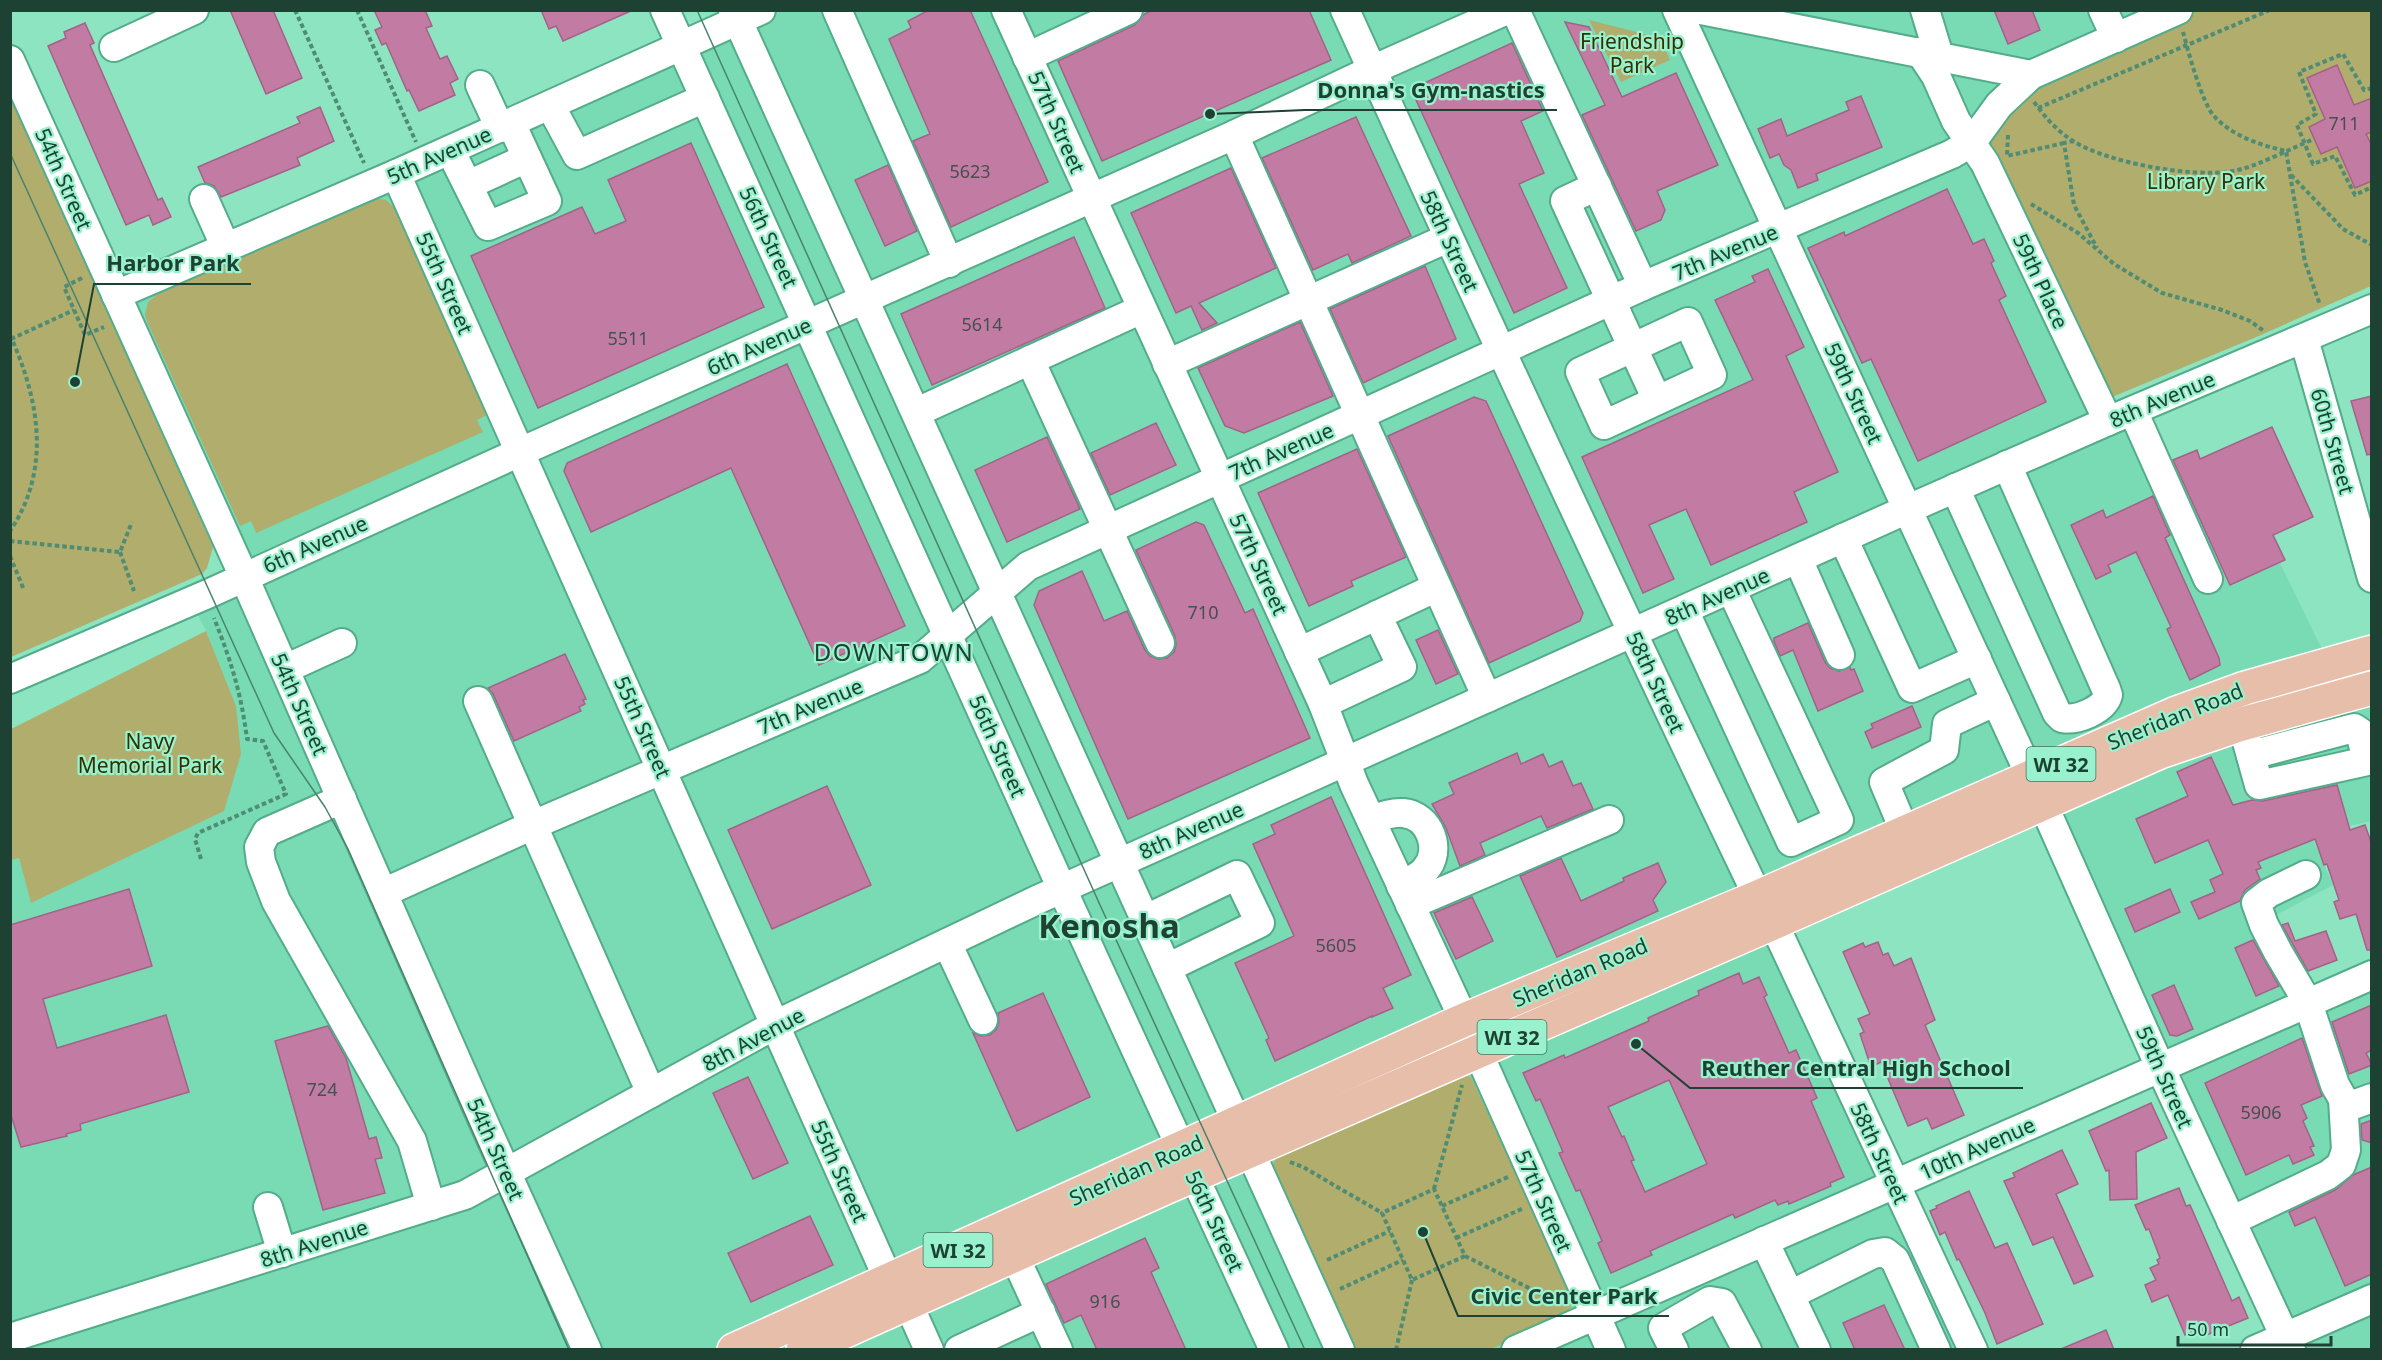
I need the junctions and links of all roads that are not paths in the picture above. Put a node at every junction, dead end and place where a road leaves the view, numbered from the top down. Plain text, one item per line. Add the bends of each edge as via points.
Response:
1 (194, 10) edge
2 (665, 10) edge
3 (837, 10) edge
4 (1006, 10) edge
5 (1128, 10) edge
6 (1345, 10) edge
7 (1507, 10) edge
8 (1515, 10) edge
9 (1677, 10) edge
10 (1701, 10) edge
11 (1925, 10) edge
12 (2103, 10) edge
13 (744, 14) edge
14 (2179, 17) edge
15 (2116, 38) junction
16 (114, 47) dead end
17 (682, 47) junction
18 (1929, 54) junction
19 (1027, 57) junction
20 (10, 60) edge
21 (1372, 70) junction
22 (480, 85) dead end
23 (2030, 85) junction
24 (705, 98) junction
25 (550, 105) junction
26 (505, 125) junction
27 (1234, 135) junction
28 (1972, 142) junction
29 (450, 150) junction
30 (527, 158) junction
31 (385, 179) junction
32 (468, 185) junction
33 (1596, 186) junction
34 (204, 199) dead end
35 (1092, 199) junction
36 (1779, 229) junction
37 (1448, 238) junction
38 (226, 248) junction
39 (949, 262) junction
40 (1643, 286) junction
41 (116, 295) junction
42 (865, 300) junction
43 (1309, 301) junction
44 (1611, 301) junction
45 (1142, 309) junction
46 (2372, 309) edge
47 (808, 324) junction
48 (2304, 339) junction
49 (1633, 348) junction
50 (1501, 352) junction
51 (1030, 360) junction
52 (1167, 364) junction
53 (1657, 400) junction
54 (916, 412) junction
55 (1360, 416) junction
56 (2120, 416) junction
57 (520, 452) junction
58 (2007, 465) junction
59 (1219, 478) junction
60 (1955, 488) junction
61 (1908, 509) junction
62 (1107, 529) junction
63 (1843, 538) junction
64 (1798, 559) junction
65 (244, 577) junction
66 (2372, 578) edge
67 (2208, 579) dead end
68 (1437, 587) junction
69 (1731, 589) junction
70 (998, 592) junction
71 (1684, 610) junction
72 (1377, 615) junction
73 (949, 634) junction
74 (1633, 634) junction
75 (342, 643) dead end
76 (1160, 643) dead end
77 (1299, 652) junction
78 (2372, 652) edge
79 (1840, 655) dead end
80 (1977, 659) junction
81 (285, 669) junction
82 (10, 679) edge
83 (2372, 688) edge
84 (1487, 698) junction
85 (478, 701) dead end
86 (1996, 701) junction
87 (1323, 704) junction
88 (2242, 724) junction
89 (1344, 760) junction
90 (2369, 760) edge
91 (662, 770) junction
92 (2037, 790) junction
93 (342, 799) junction
94 (1371, 820) junction
95 (1609, 820) dead end
96 (533, 825) junction
97 (1905, 832) junction
98 (1118, 863) junction
99 (2306, 875) dead end
100 (1062, 888) junction
101 (383, 893) junction
102 (1406, 895) junction
103 (1766, 910) junction
104 (1144, 920) junction
105 (947, 943) junction
106 (1167, 968) junction
107 (2372, 975) edge
108 (2308, 1003) junction
109 (983, 1020) dead end
110 (1464, 1020) junction
111 (775, 1025) junction
112 (1471, 1066) junction
113 (2160, 1067) junction
114 (651, 1093) junction
115 (2372, 1098) edge
116 (2343, 1099) junction
117 (1244, 1138) junction
118 (1188, 1162) junction
119 (506, 1172) junction
120 (1894, 1185) junction
121 (431, 1206) junction
122 (268, 1207) dead end
123 (2231, 1221) junction
124 (1764, 1241) junction
125 (282, 1253) junction
126 (1014, 1255) junction
127 (899, 1292) junction
128 (1646, 1293) junction
129 (1790, 1295) junction
130 (2372, 1299) edge
131 (1582, 1311) junction
132 (1041, 1312) junction
133 (15, 1334) edge
134 (1668, 1339) edge
135 (2288, 1343) edge
136 (587, 1350) edge
137 (734, 1350) edge
138 (803, 1350) edge
139 (929, 1350) edge
140 (959, 1350) edge
141 (1058, 1350) edge
142 (1274, 1350) edge
143 (1340, 1350) edge
144 (1516, 1350) edge
145 (1611, 1350) edge
146 (1747, 1350) edge
147 (1816, 1350) edge
148 (1936, 1350) edge
149 (1973, 1350) edge
150 (2255, 1350) edge

1 - 16 street
2 - 17 street, 56th Street
3 - 39 street
4 - 19 street, 57th Street
5 - 19 street
6 - 21 street, 58th Street
7 - 21 street, 6th Avenue
8 - 33 street
9 - 36 street, 59th Street
10 - 18 street
11 - 18 street, 59th Place
12 - 15 street
13 - 17 street, 5th Avenue
13 - 42 street
14 - 15 street, 7th Avenue
15 - 23 street, 7th Avenue
17 - 24 street, 56th Street
17 - 25 street, 5th Avenue
18 - 23 street
18 - 28 street, 59th Place via 1956,121
19 - 35 street, 57th Street
20 - 41 street, 54th Street
21 - 27 street, 6th Avenue
21 - 37 street, 58th Street
22 - 26 street
23 - 28 street, 7th Avenue via 1999,105
24 - 25 street via 577,156
24 - 47 street, 56th Street
25 - 26 street, 5th Avenue
26 - 29 street, 5th Avenue
26 - 30 street
27 - 35 street, 6th Avenue
27 - 43 street
28 - 36 street, 7th Avenue via 1929,165
28 - 56 street, 59th Place
29 - 31 street, 5th Avenue
29 - 32 street
30 - 32 street
30 - 32 street via 547,201 488,226
31 - 38 street, 5th Avenue
31 - 57 street, 55th Street
33 - 40 street
33 - 44 street via 1564,201
34 - 38 street
35 - 39 street, 6th Avenue
35 - 45 street, 57th Street
36 - 40 street, 7th Avenue
36 - 61 street, 59th Street
37 - 43 street
37 - 50 street, 58th Street
38 - 41 street, 5th Avenue
39 - 42 street, 6th Avenue
40 - 44 street, 7th Avenue
41 - 65 street, 54th Street
42 - 47 street, 6th Avenue
42 - 54 street
43 - 52 street
43 - 55 street
44 - 49 street
44 - 50 street, 7th Avenue
45 - 51 street
45 - 52 street, 57th Street
46 - 48 street, 8th Avenue
47 - 57 street, 6th Avenue
47 - 73 street, 56th Street
48 - 56 street, 8th Avenue
48 - 66 street, 60th Street
49 - 53 street
49 - 53 street via 1580,372 1604,424
49 - 53 street via 1688,322 1712,375
50 - 55 street, 7th Avenue
50 - 74 street, 58th Street
51 - 54 street
51 - 62 street
52 - 59 street, 57th Street
54 - 70 street
55 - 59 street, 7th Avenue
55 - 68 street
56 - 58 street, 8th Avenue
56 - 67 street, 59th Place
57 - 65 street, 6th Avenue
57 - 91 street, 55th Street
58 - 60 street, 8th Avenue
58 - 60 street via 2108,695 2102,705 2076,718 2062,718 2057,713
59 - 62 street, 7th Avenue
59 - 77 street, 57th Street
60 - 61 street, 8th Avenue
61 - 63 street, 8th Avenue
61 - 80 street, 59th Street
62 - 70 street, 7th Avenue via 1028,566
62 - 76 street
63 - 64 street, 8th Avenue
63 - 80 street via 1912,688
64 - 69 street, 8th Avenue
64 - 79 street
65 - 81 street, 54th Street
65 - 82 street, 6th Avenue
68 - 72 street
68 - 84 street
69 - 71 street, 8th Avenue
69 - 71 street via 1839,820 1791,842
70 - 73 street, 7th Avenue
70 - 98 street
71 - 74 street, 8th Avenue
72 - 77 street
72 - 87 street via 1402,667
73 - 91 street, 7th Avenue via 920,659
73 - 100 street, 56th Street
74 - 84 street, 8th Avenue
74 - 103 street, 58th Street
75 - 81 street
77 - 87 street, 57th Street
78 - 92 main road, Sheridan Road / WI 32 via 2210,699
80 - 86 street, 59th Street
81 - 93 street, 54th Street
83 - 88 main road, Sheridan Road / WI 32
84 - 89 street, 8th Avenue
85 - 96 street
86 - 92 street, 59th Street
86 - 97 street via 1947,724 1944,750 1884,782
87 - 89 street, 57th Street
88 - 90 street via 2259,785 2306,758 2334,751
88 - 92 main road, Sheridan Road / WI 32
89 - 94 street, 57th Street
89 - 98 street, 8th Avenue
91 - 96 street, 7th Avenue
91 - 111 street, 55th Street
92 - 97 main road, Sheridan Road / WI 32
92 - 103 main road, Sheridan Road / WI 32
92 - 113 street, 59th Street
93 - 101 street, 54th Street
93 - 121 street via 267,832 259,847 261,862 276,901 412,1141
94 - 102 street, 57th Street
94 - 102 street via 1404,813 1417,818 1433,838 1432,860
95 - 102 street
96 - 101 street, 7th Avenue
96 - 114 street
97 - 103 main road, Sheridan Road / WI 32
98 - 100 street, 8th Avenue
98 - 104 street
99 - 108 street via 2256,903 2278,952
100 - 105 street, 8th Avenue
100 - 118 street, 56th Street
101 - 119 street, 54th Street
102 - 110 street, 57th Street
103 - 110 main road, Sheridan Road / WI 32
103 - 112 main road, Sheridan Road / WI 32
103 - 120 street, 58th Street
104 - 106 street
104 - 106 street via 1237,875 1260,923
105 - 109 street
105 - 111 street, 8th Avenue
106 - 117 street
107 - 108 street, 10th Avenue
108 - 113 street, 10th Avenue
108 - 116 street
110 - 117 main road, Sheridan Road / WI 32
111 - 114 street, 8th Avenue
111 - 127 street, 55th Street
112 - 117 main road, Sheridan Road / WI 32
112 - 131 street, 57th Street
113 - 120 street, 10th Avenue
113 - 123 street, 59th Street
114 - 119 street, 8th Avenue
115 - 116 street via 2353,1105
116 - 123 street via 2346,1150 2341,1165 2328,1175
117 - 118 main road, Sheridan Road / WI 32
117 - 143 street
118 - 126 main road, Sheridan Road / WI 32
118 - 127 main road, Sheridan Road / WI 32
118 - 142 street, 56th Street
119 - 121 street, 8th Avenue via 465,1195
119 - 136 street, 54th Street
120 - 124 street, 10th Avenue
120 - 149 street, 58th Street
121 - 125 street, 8th Avenue
122 - 125 street
123 - 135 street, 59th Street
124 - 128 street, 10th Avenue
124 - 129 street
125 - 133 street, 8th Avenue
126 - 127 main road, Sheridan Road / WI 32
126 - 132 street
127 - 137 main road, Sheridan Road / WI 32
127 - 138 main road, Sheridan Road / WI 32
127 - 139 street, 55th Street
128 - 131 street, 10th Avenue
128 - 134 street
129 - 147 street
129 - 148 street via 1873,1254 1885,1252 1895,1260
130 - 135 street
131 - 144 street, 10th Avenue
131 - 145 street, 57th Street
132 - 140 street
132 - 141 street
134 - 146 street via 1710,1301 1722,1303
135 - 150 street

